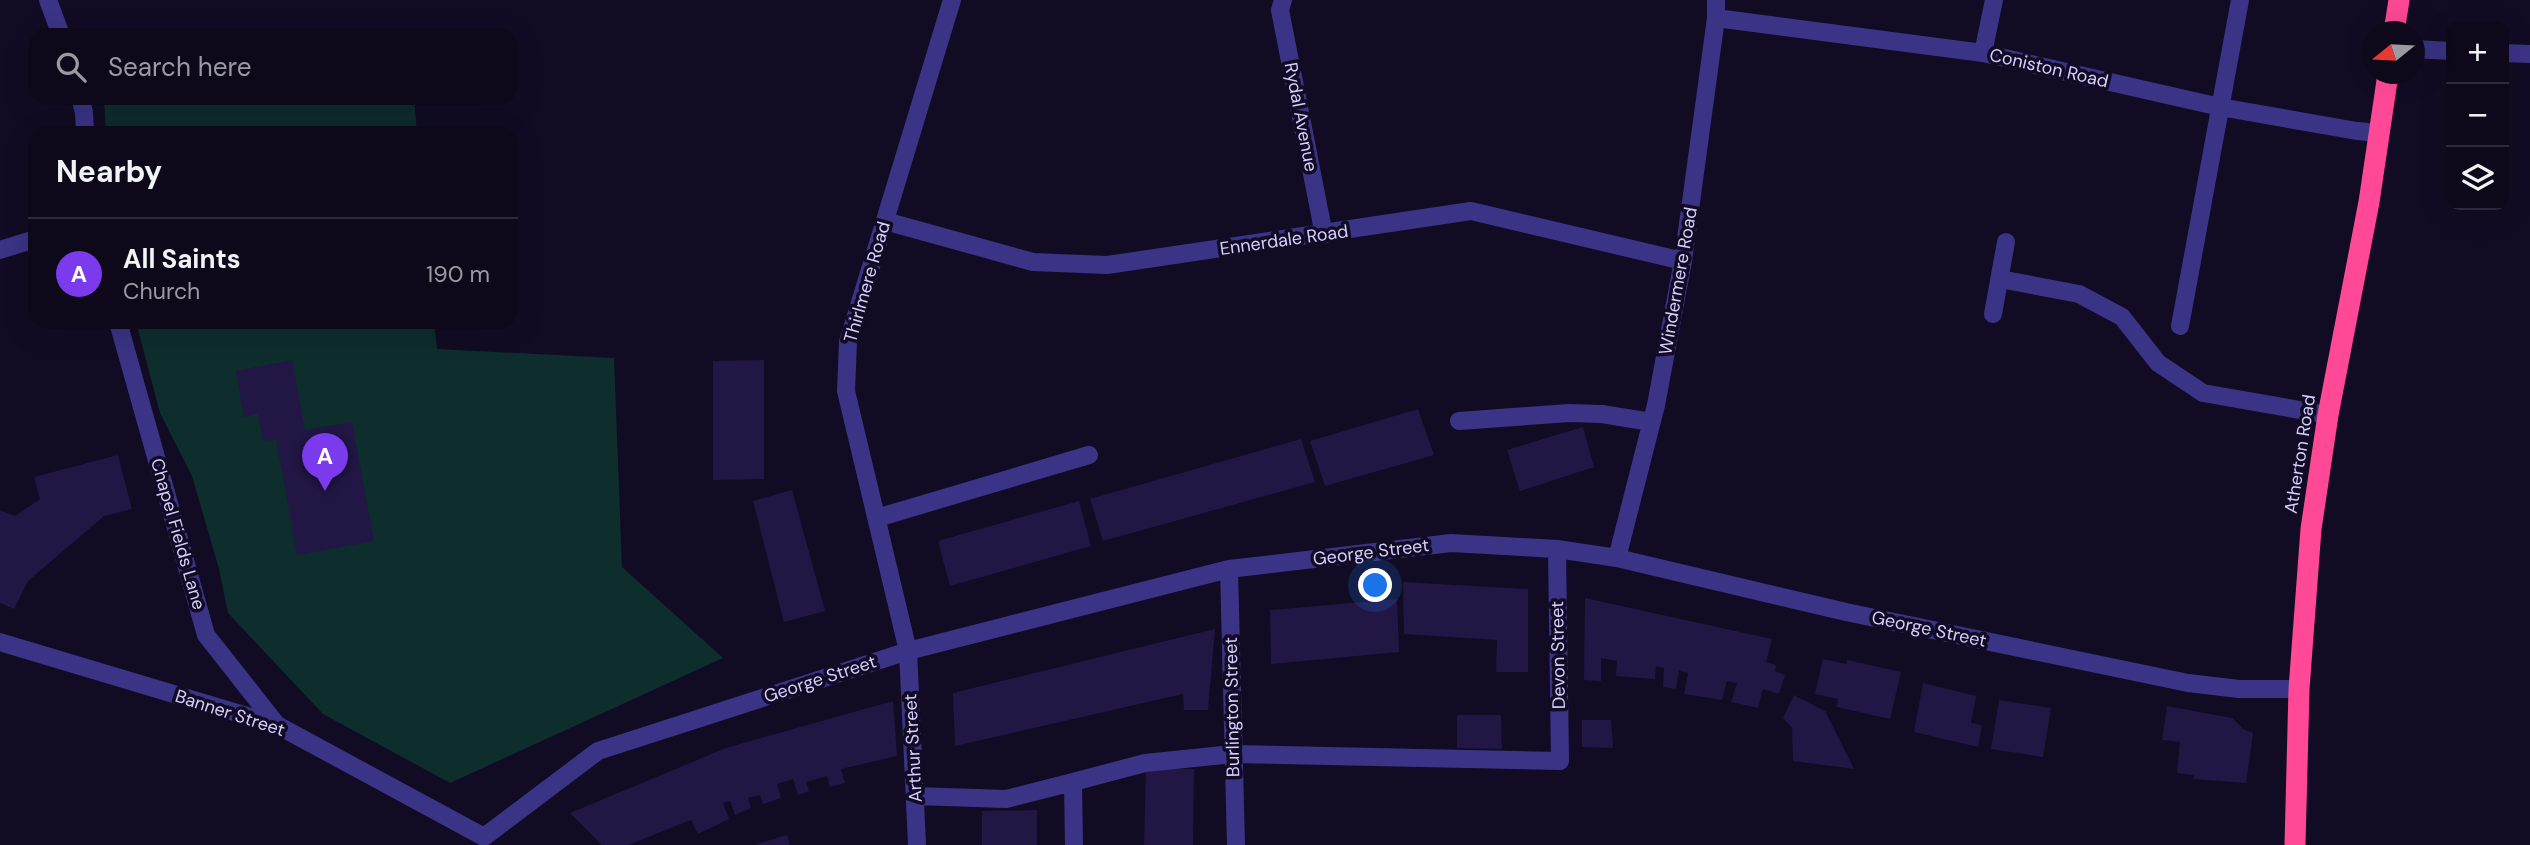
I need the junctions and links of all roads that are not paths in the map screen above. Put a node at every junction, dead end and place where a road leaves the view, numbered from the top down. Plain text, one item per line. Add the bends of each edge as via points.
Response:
1 (48, 0) edge
2 (952, 0) edge
3 (1283, 0) edge
4 (1716, 0) edge
5 (1994, 0) edge
6 (2240, 0) edge
7 (2399, 0) edge
8 (1716, 18) junction
9 (2396, 21) edge
10 (59, 28) edge
11 (2425, 50) edge
12 (2446, 51) edge
13 (1983, 53) junction
14 (2509, 53) edge
15 (2530, 54) edge
16 (2386, 84) edge
17 (82, 105) edge
18 (2220, 107) junction
19 (85, 126) edge
20 (2379, 133) junction
21 (885, 221) junction
22 (1324, 235) junction
23 (28, 241) edge
24 (2006, 243) dead end
25 (0, 250) edge
26 (1683, 261) junction
27 (2000, 279) junction
28 (1993, 314) dead end
29 (2180, 326) dead end
30 (120, 329) edge
31 (2328, 415) junction
32 (1459, 421) dead end
33 (1651, 422) junction
34 (1089, 455) dead end
35 (877, 518) junction
36 (1557, 549) junction
37 (1617, 558) junction
38 (1229, 569) junction
39 (0, 642) edge
40 (908, 650) junction
41 (2299, 689) junction
42 (277, 725) junction
43 (1233, 754) junction
44 (1073, 782) junction
45 (915, 796) junction
46 (482, 841) edge
47 (917, 845) edge
48 (1074, 845) edge
49 (1236, 845) edge
50 (2295, 845) edge

1 - 10 street
2 - 21 street, Thirlmere Road
3 - 22 street, Rydal Avenue via 1280,9
4 - 8 street, Windermere Road
5 - 13 street
6 - 18 street
7 - 9 highway
8 - 13 street, Coniston Road
8 - 26 street, Windermere Road
11 - 12 street
13 - 18 street, Coniston Road
14 - 15 street
16 - 20 highway, Atherton Road
17 - 19 street
18 - 20 street, Coniston Road
18 - 29 street
20 - 31 highway, Atherton Road
21 - 22 street, Ennerdale Road via 1033,262 1107,265
21 - 35 street, Thirlmere Road via 848,342 846,391
22 - 26 street, Ennerdale Road via 1471,211
23 - 25 street
24 - 27 street
26 - 33 street, Windermere Road
27 - 28 street
27 - 31 street via 2079,294 2122,317 2158,363 2203,393
30 - 42 street, Chapel Fields Lane via 206,635
31 - 41 highway, Atherton Road via 2311,529
32 - 33 street via 1569,413
33 - 37 street, Windermere Road
34 - 35 street
35 - 40 street, Thirlmere Road
36 - 37 street, George Street
36 - 38 street, George Street via 1451,542
36 - 43 street, Devon Street via 1560,761
37 - 41 street, George Street via 1846,612 2188,683
38 - 40 street, George Street
38 - 43 street, Burlington Street
39 - 42 street, Banner Street
40 - 45 street, Arthur Street
40 - 46 street, George Street via 598,751
41 - 50 highway, Atherton Road
42 - 46 street, Banner Street
43 - 44 street via 1145,762
43 - 49 street, Burlington Street
44 - 45 street via 1006,799
44 - 48 street
45 - 47 street, Arthur Street

